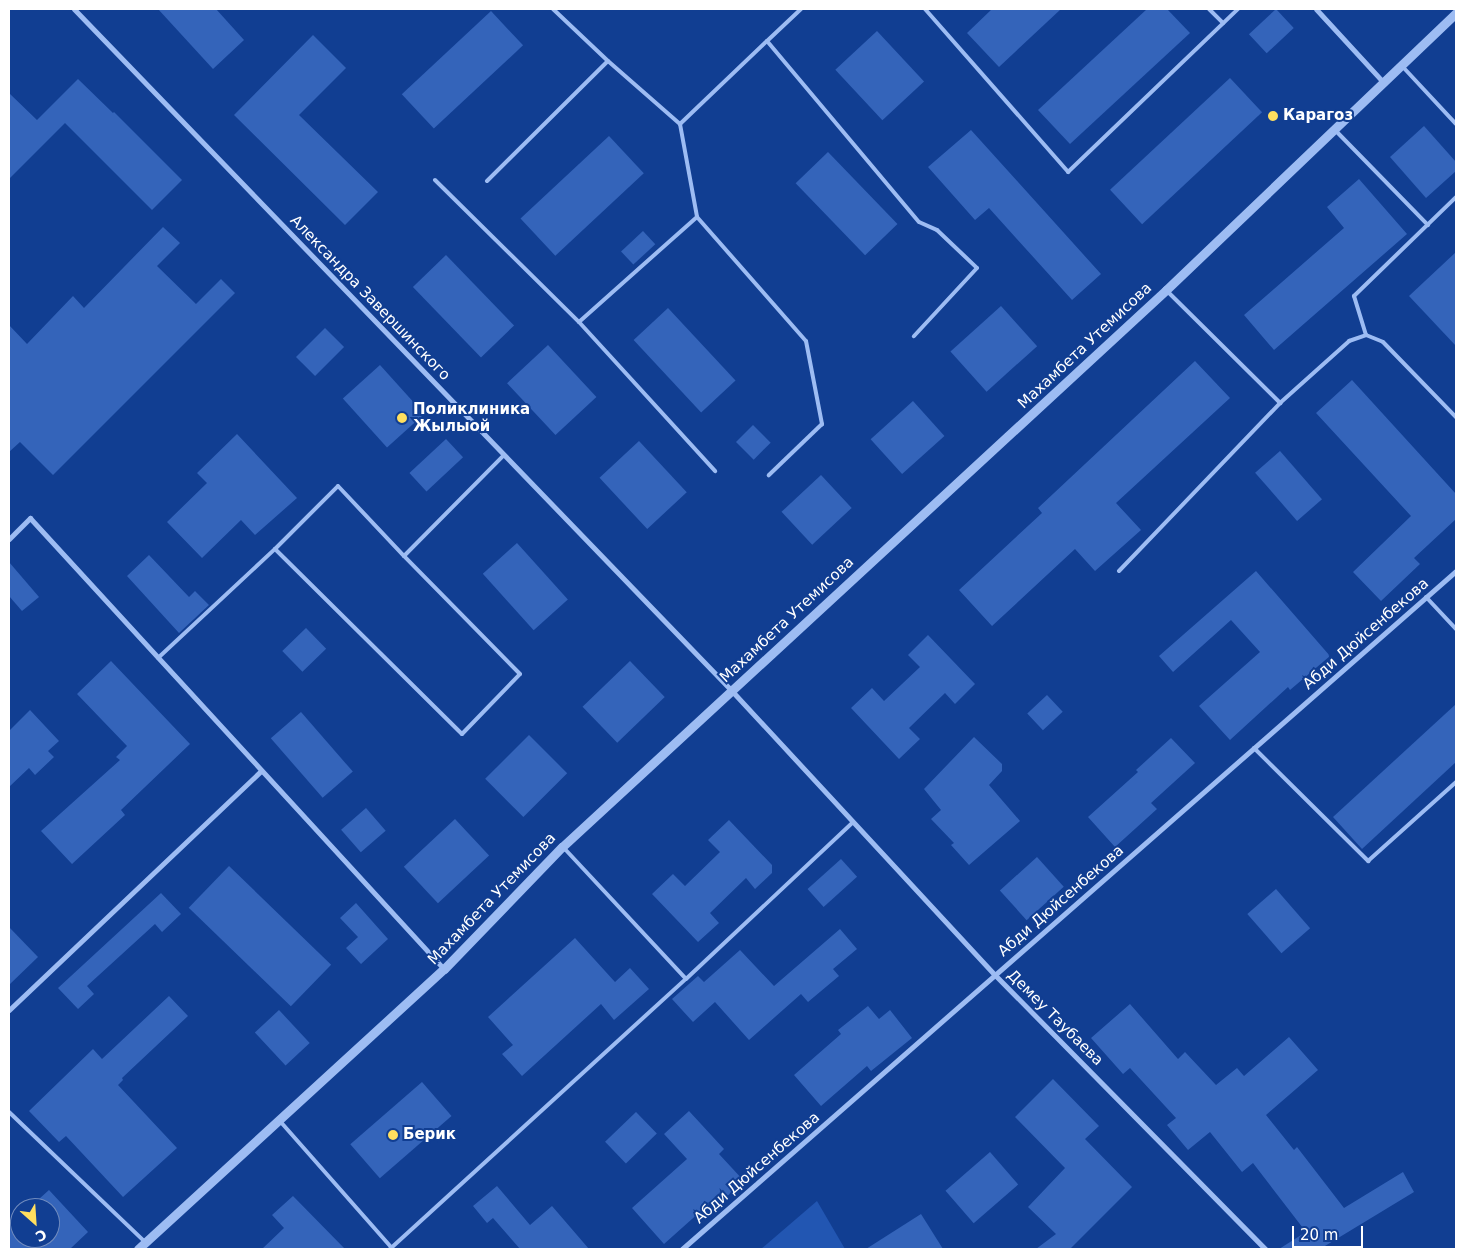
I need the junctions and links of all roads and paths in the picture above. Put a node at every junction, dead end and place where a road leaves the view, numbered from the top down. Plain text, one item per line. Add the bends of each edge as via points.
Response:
1 (553, 9) edge
2 (800, 9) edge
3 (926, 9) edge
4 (1209, 9) edge
5 (1238, 9) edge
6 (1316, 9) edge
7 (78, 10) edge
8 (1456, 13) edge
9 (1223, 23) junction
10 (767, 41) junction
11 (608, 61) junction
12 (1402, 66) junction
13 (1384, 83) junction
14 (680, 124) junction
15 (1456, 124) edge
16 (1335, 129) junction
17 (435, 180) dead end
18 (487, 180) dead end
19 (1456, 197) edge
20 (697, 217) junction
21 (1428, 225) junction
22 (1166, 290) junction
23 (579, 322) junction
24 (1366, 335) junction
25 (914, 336) dead end
26 (1280, 403) junction
27 (1456, 417) edge
28 (504, 455) junction
29 (715, 471) dead end
30 (769, 475) dead end
31 (9, 538) edge
32 (275, 549) junction
33 (404, 556) junction
34 (1119, 571) dead end
35 (1456, 571) edge
36 (1426, 597) junction
37 (1456, 629) edge
38 (158, 658) junction
39 (732, 690) junction
40 (1254, 748) junction
41 (261, 771) junction
42 (1456, 782) edge
43 (852, 822) junction
44 (562, 846) junction
45 (444, 969) junction
46 (995, 975) junction
47 (686, 979) junction
48 (9, 1010) edge
49 (9, 1112) edge
50 (278, 1120) junction
51 (142, 1246) edge
52 (391, 1248) edge
53 (682, 1249) edge
54 (1265, 1249) edge

1 - 11 lane
2 - 10 lane
3 - 9 lane via 1068,172
4 - 9 lane
5 - 9 lane
6 - 13 street
7 - 28 street, Александра Завершинского
8 - 12 street, Махамбета Утемисова
10 - 14 lane
10 - 25 lane via 919,222 938,230 977,268
11 - 14 lane
11 - 18 lane
12 - 13 street, Махамбета Утемисова
12 - 15 lane
13 - 16 street, Махамбета Утемисова
14 - 20 lane
16 - 21 lane
16 - 22 street, Махамбета Утемисова
17 - 23 lane
19 - 21 lane
20 - 23 lane
20 - 30 lane via 806,341 822,424
21 - 24 lane via 1354,296
22 - 26 lane
22 - 39 street, Махамбета Утемисова
23 - 29 lane
24 - 26 lane via 1349,341
24 - 27 lane via 1383,342
26 - 34 lane
28 - 33 lane
28 - 39 street, Александра Завершинского
31 - 38 street via 30,518
32 - 33 lane via 338,486
32 - 33 lane via 462,734 520,674
32 - 38 lane
35 - 36 street, Абди Дюйсенбекова
36 - 37 lane
36 - 40 street, Абди Дюйсенбекова
38 - 41 street
39 - 43 street, Демеу Таубаева
39 - 44 street, Махамбета Утемисова
40 - 42 lane via 1368,861
40 - 46 street, Абди Дюйсенбекова
41 - 45 street
41 - 48 street
43 - 46 street, Демеу Таубаева
43 - 47 lane
44 - 45 street, Махамбета Утемисова
44 - 47 lane
45 - 50 street, Махамбета Утемисова
46 - 53 street, Абди Дюйсенбекова
46 - 54 street, Демеу Таубаева
47 - 52 lane
49 - 51 lane
50 - 51 street, Махамбета Утемисова
50 - 52 lane

